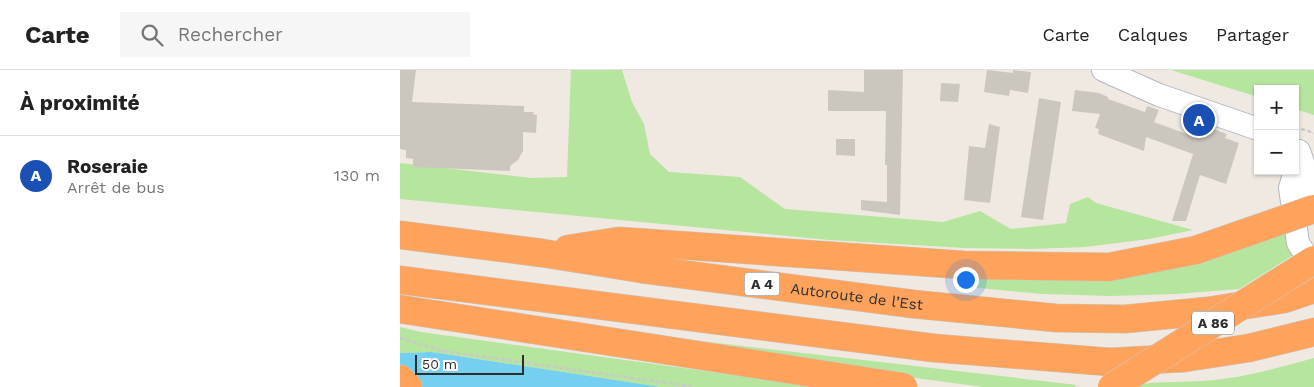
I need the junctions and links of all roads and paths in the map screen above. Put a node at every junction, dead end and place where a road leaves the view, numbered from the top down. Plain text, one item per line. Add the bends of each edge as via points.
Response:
1 (1103, 70) edge
2 (1299, 127) edge
3 (1254, 128) edge
4 (1314, 133) edge
5 (1300, 159) edge
6 (1314, 210) edge
7 (400, 235) edge
8 (542, 253) junction
9 (1314, 260) edge
10 (1314, 268) edge
11 (400, 280) edge
12 (1314, 289) edge
13 (400, 310) edge
14 (1314, 332) edge
15 (400, 338) edge
16 (400, 379) edge
17 (408, 387) edge
18 (695, 387) edge
19 (903, 387) edge
20 (1112, 387) edge

1 - 3 street via 1159,95
2 - 4 path
5 - 6 street via 1311,185
5 - 10 street via 1290,188 1298,243
6 - 8 highway, bridge via 1196,250 1109,267 964,266 619,241
7 - 8 highway, Autoroute de l’Est / A 4
8 - 12 highway, Autoroute de l’Est / A 4, bridge via 913,304 1056,318 1125,319 1208,311 1284,298
9 - 20 highway, A 86, bridge
11 - 14 highway via 934,348 1110,362 1184,358 1249,348
13 - 19 highway
15 - 18 path via 443,351
16 - 17 highway

